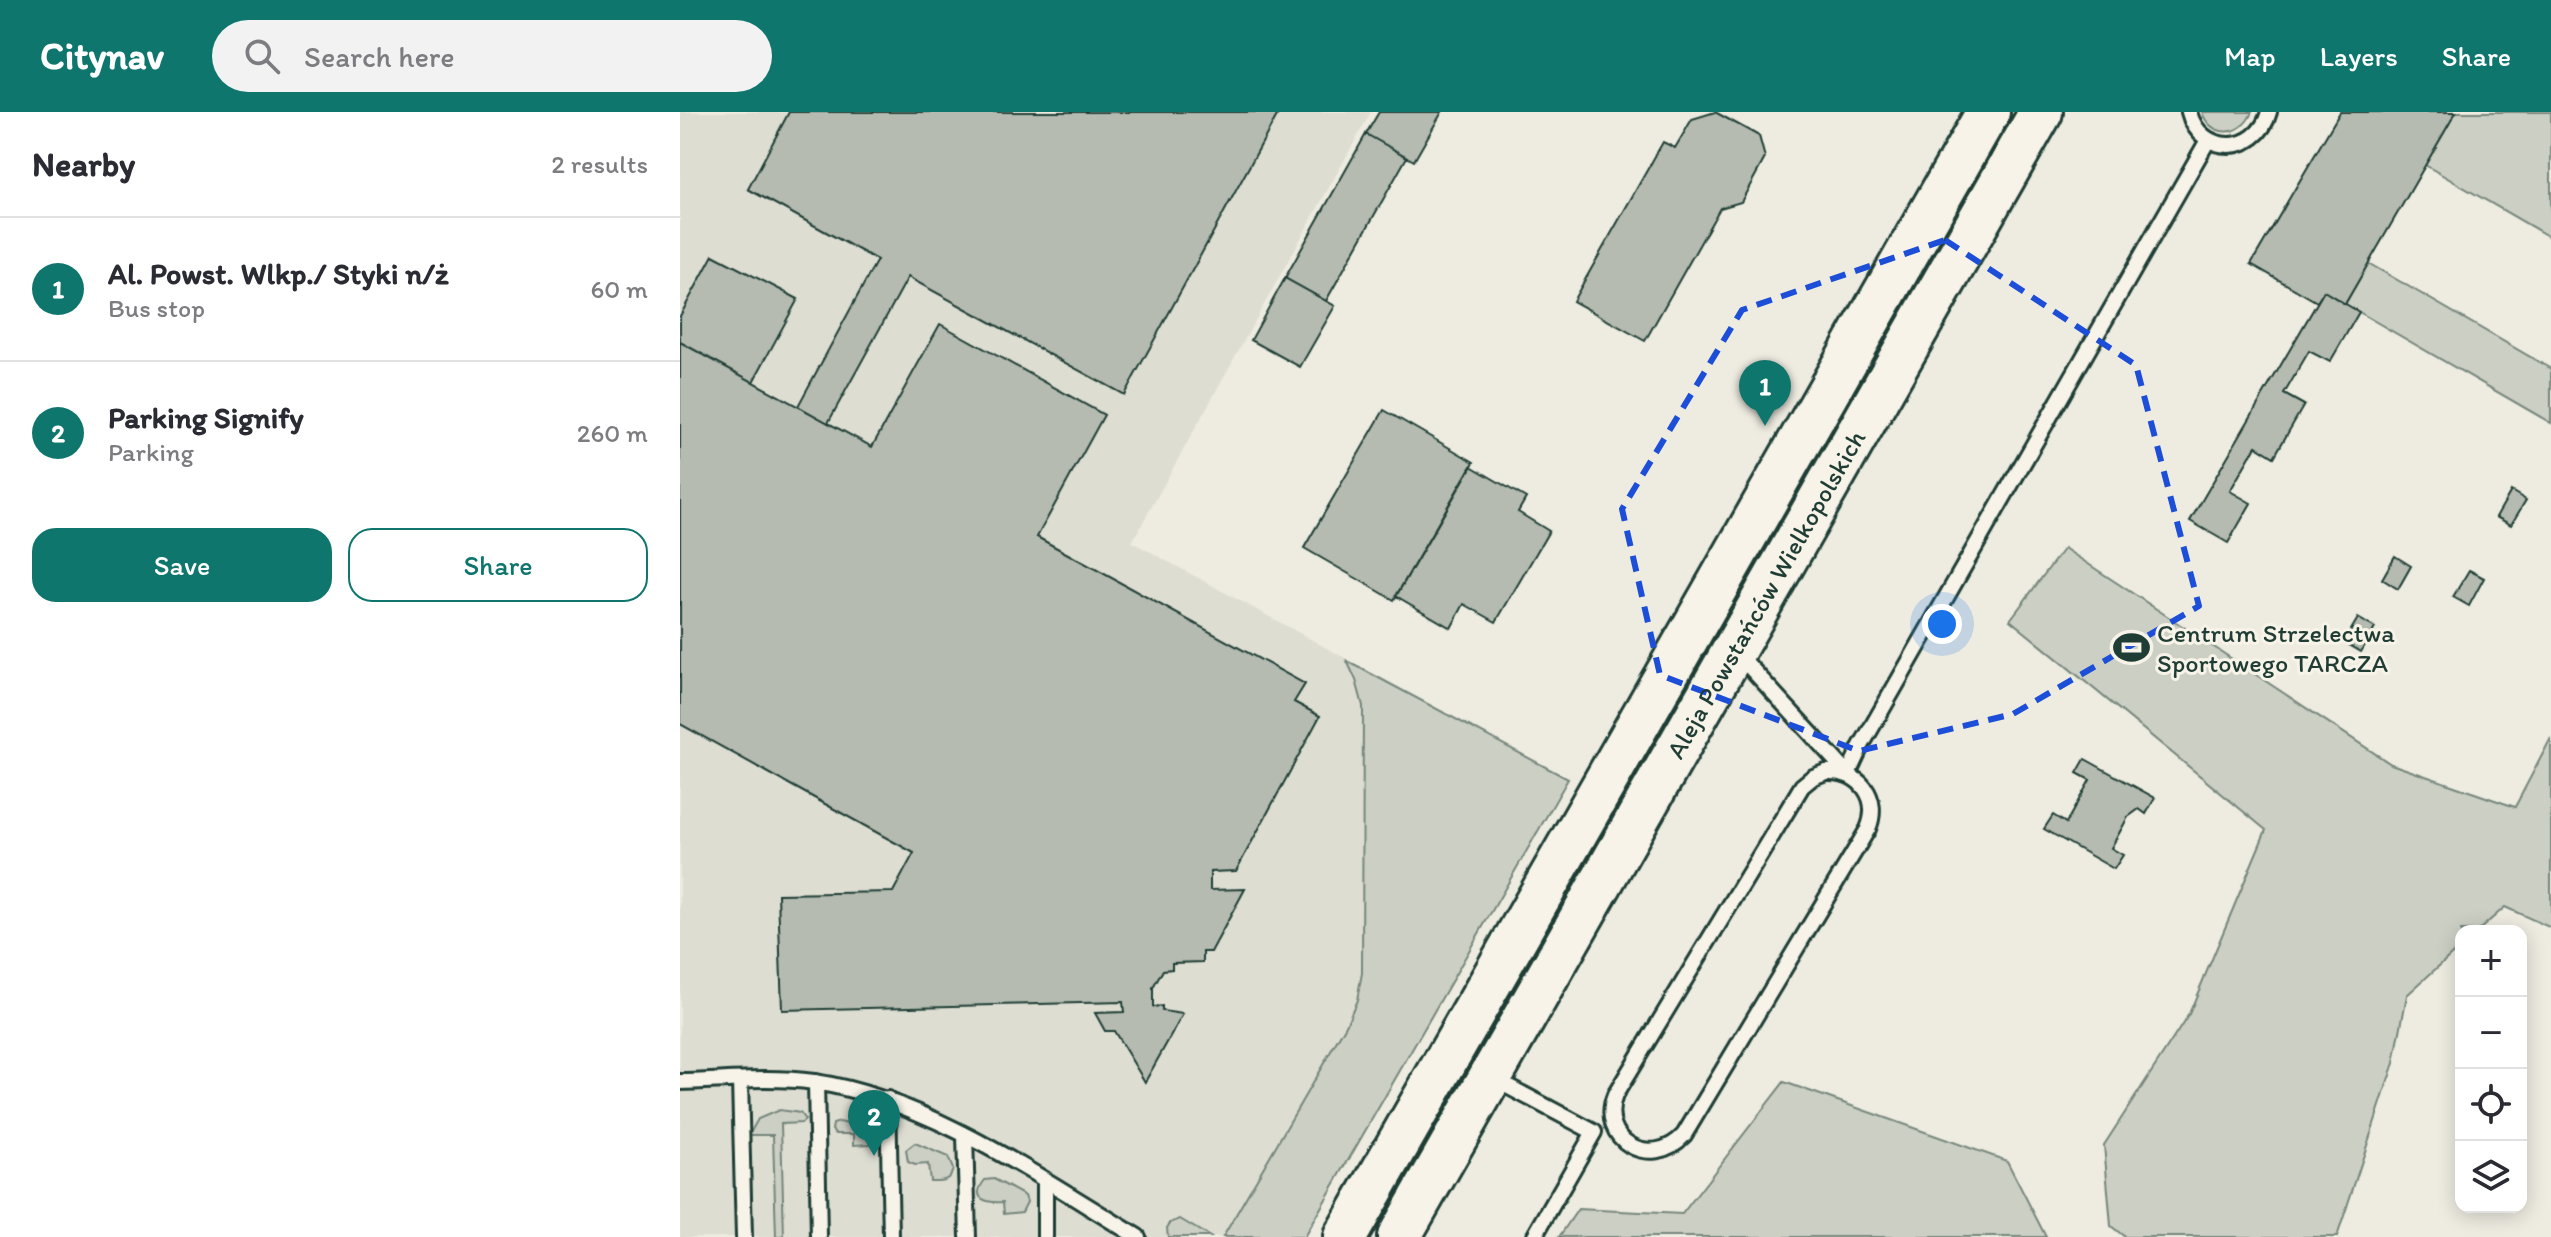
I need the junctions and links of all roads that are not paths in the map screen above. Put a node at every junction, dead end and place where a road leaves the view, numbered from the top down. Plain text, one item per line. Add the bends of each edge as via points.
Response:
1 (1988, 112) edge
2 (2041, 112) edge
3 (2189, 112) edge
4 (2269, 112) edge
5 (2208, 140) junction
6 (1734, 650) junction
7 (1848, 774) junction
8 (1479, 1070) junction
9 (740, 1080) junction
10 (680, 1082) edge
11 (816, 1082) junction
12 (1615, 1095) junction
13 (888, 1099) junction
14 (1594, 1132) junction
15 (965, 1136) junction
16 (1045, 1182) junction
17 (744, 1237) edge
18 (819, 1237) edge
19 (891, 1237) edge
20 (968, 1237) edge
21 (1045, 1237) edge
22 (1138, 1237) edge
23 (1345, 1237) edge
24 (1399, 1237) edge
25 (1534, 1237) edge

1 - 23 main road, Aleja Powstańców Wielkopolskich via 1433,1099
2 - 6 main road, Aleja Powstańców Wielkopolskich
3 - 5 lane via 2196,130
4 - 5 lane via 2264,126 2246,142 2231,146
5 - 7 lane
6 - 7 lane
6 - 8 main road, Aleja Powstańców Wielkopolskich
7 - 12 lane via 1826,772 1802,786
7 - 12 lane via 1869,794 1873,808 1868,829 1684,1135 1659,1151 1631,1146 1613,1123
8 - 14 lane
8 - 24 main road, Aleja Powstańców Wielkopolskich
9 - 10 lane
9 - 11 lane
9 - 17 lane
11 - 13 lane
11 - 18 lane
12 - 14 lane
13 - 15 lane
13 - 19 lane
14 - 25 lane
15 - 16 lane
15 - 20 lane
16 - 21 lane
16 - 22 lane

